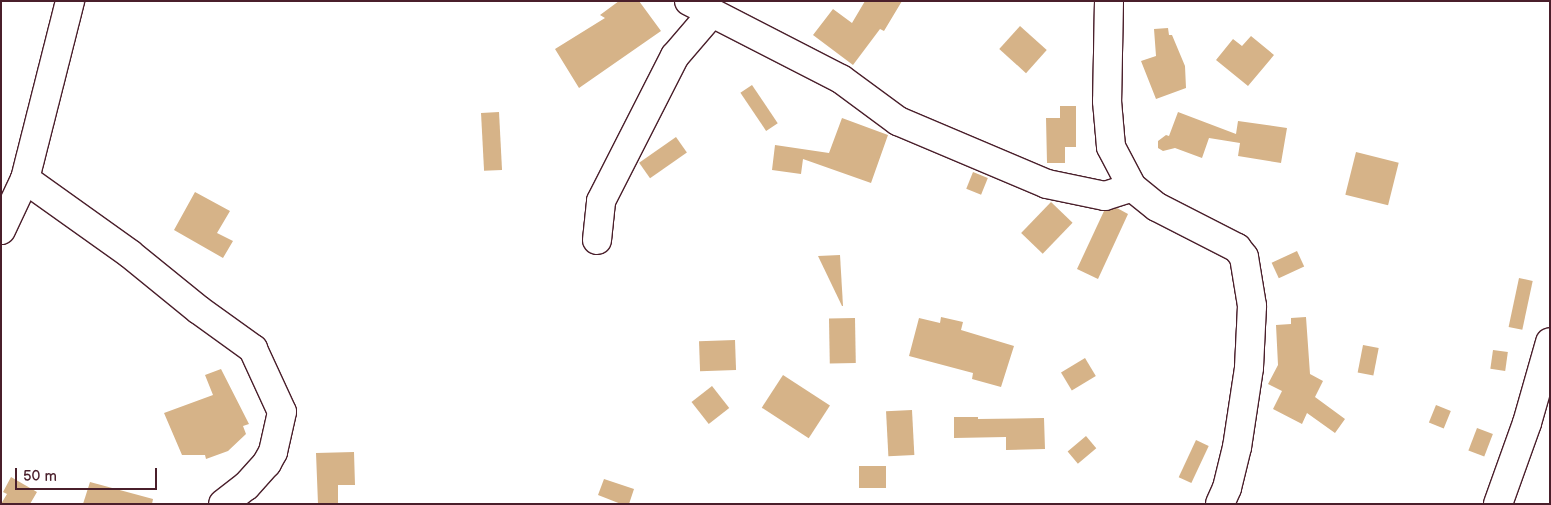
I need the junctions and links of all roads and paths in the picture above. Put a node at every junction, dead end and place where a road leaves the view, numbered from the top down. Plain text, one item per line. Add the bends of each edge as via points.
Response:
1 (70, 1) edge
2 (1109, 1) edge
3 (700, 8) edge
4 (25, 179) junction
5 (1132, 187) junction
6 (1, 230) edge
7 (597, 240) dead end
8 (1550, 342) edge
9 (223, 504) edge
10 (1220, 504) edge
11 (1498, 504) edge

1 - 4 street
2 - 5 street via 1107,101 1111,148
3 - 5 street via 841,79 898,121 1047,184 1105,196
3 - 7 street via 601,201
4 - 6 street
4 - 9 street via 130,254 253,349 282,412 273,452 267,463 246,486
5 - 10 street via 1157,207 1237,248 1244,257 1252,306 1250,368 1227,488
8 - 11 street via 1527,423

